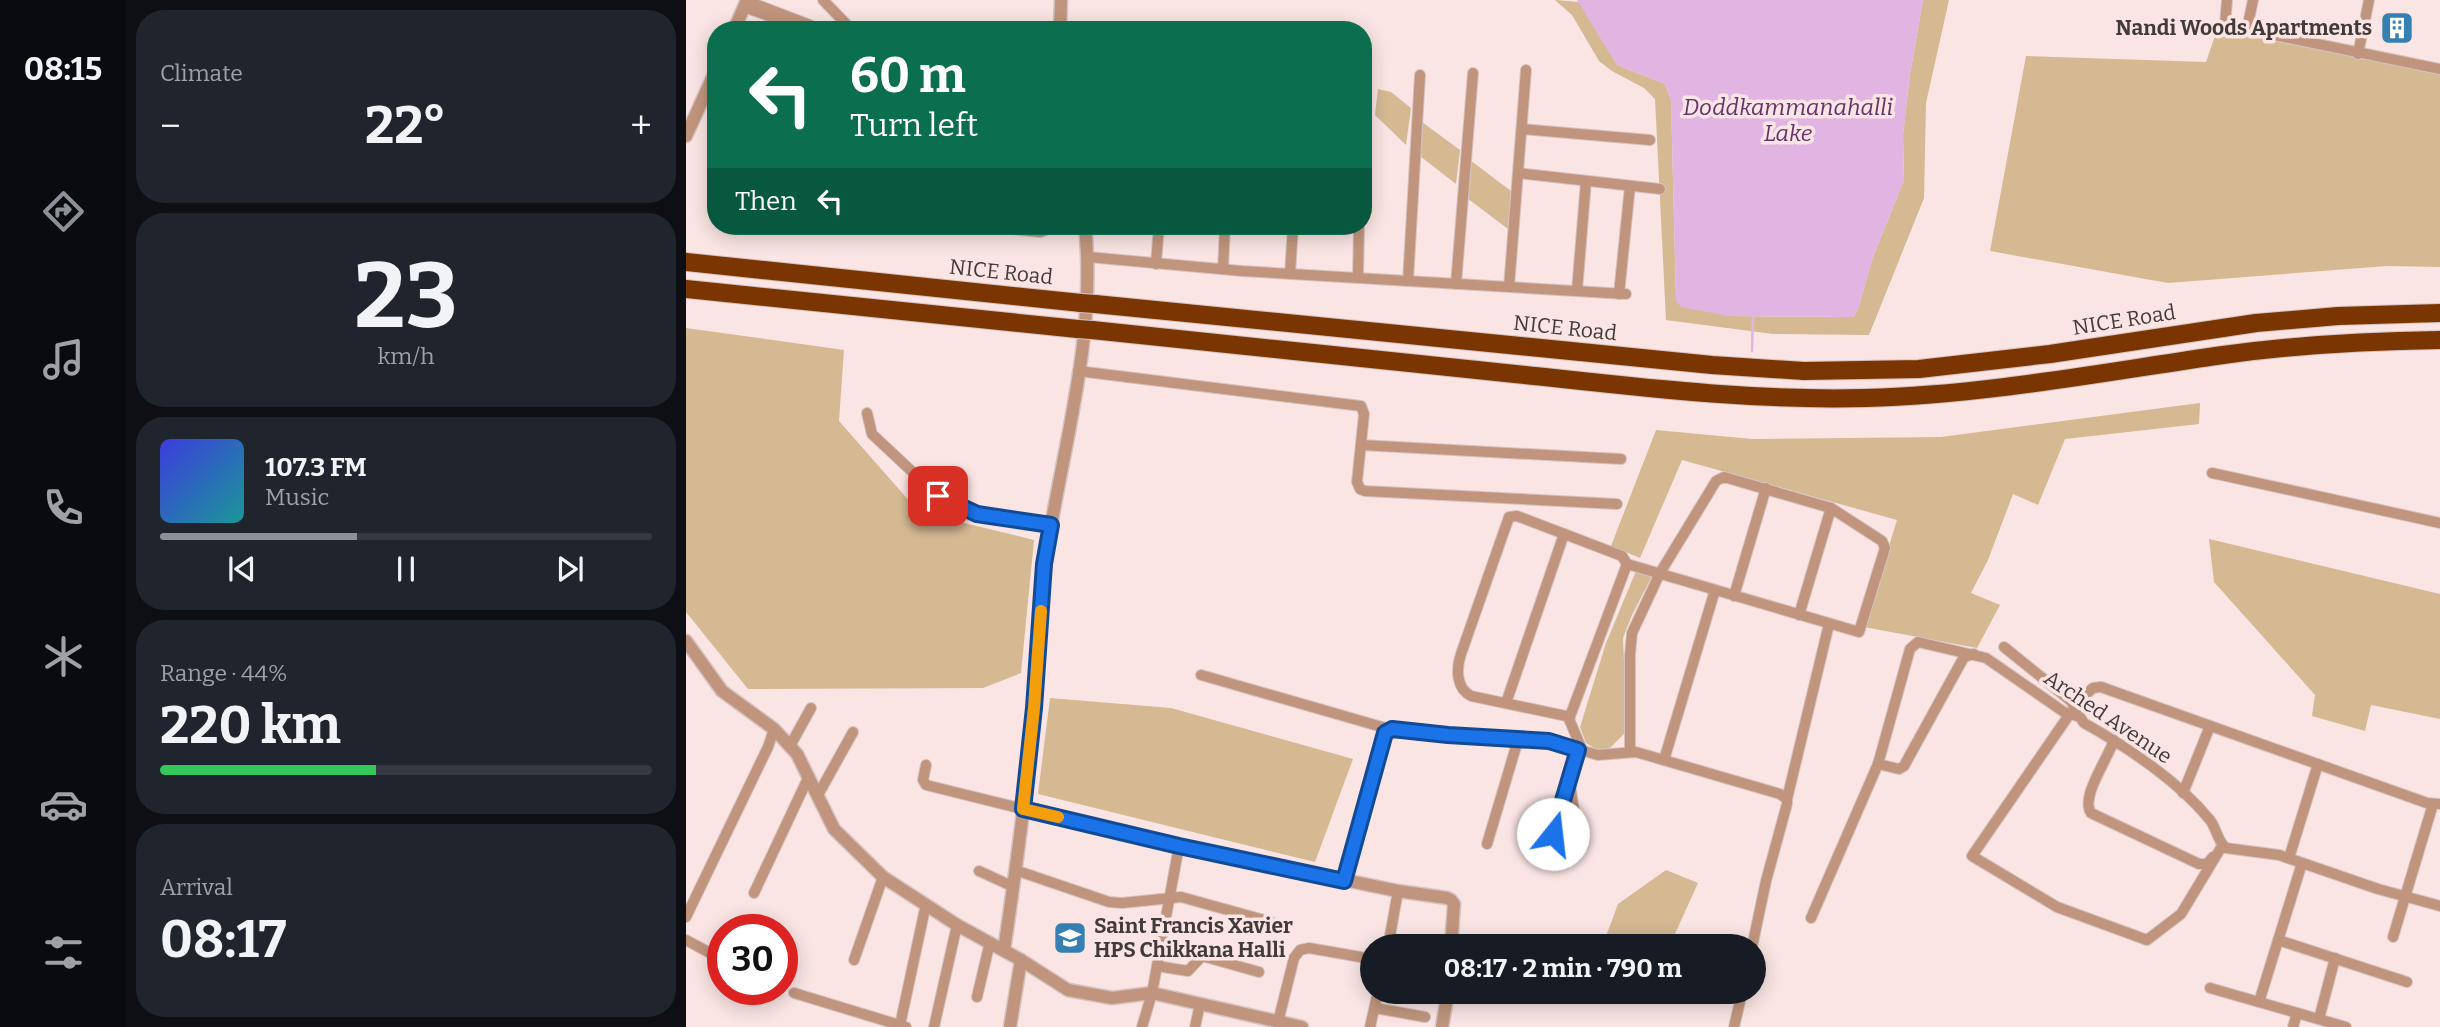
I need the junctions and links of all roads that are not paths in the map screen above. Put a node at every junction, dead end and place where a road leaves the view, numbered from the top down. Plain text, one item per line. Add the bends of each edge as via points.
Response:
1 (823, 0) edge
2 (1061, 0) edge
3 (2227, 0) edge
4 (2253, 0) edge
5 (2368, 0) edge
6 (746, 2) edge
7 (766, 4) edge
8 (738, 21) edge
9 (787, 21) edge
10 (803, 21) edge
11 (843, 21) edge
12 (1060, 21) edge
13 (2247, 29) junction
14 (2358, 54) junction
15 (1526, 69) dead end
16 (2440, 69) edge
17 (1473, 73) dead end
18 (1420, 75) dead end
19 (707, 98) edge
20 (1522, 129) junction
21 (686, 136) edge
22 (1650, 140) dead end
23 (1518, 173) junction
24 (1586, 181) junction
25 (1630, 186) junction
26 (1660, 189) dead end
27 (1086, 235) edge
28 (1158, 235) edge
29 (1225, 235) edge
30 (1292, 235) edge
31 (1359, 235) edge
32 (1088, 257) junction
33 (686, 262) edge
34 (1156, 264) junction
35 (1223, 269) junction
36 (1290, 274) junction
37 (1358, 278) junction
38 (1408, 281) junction
39 (1456, 284) junction
40 (1509, 287) junction
41 (686, 289) edge
42 (1577, 291) junction
43 (2440, 313) edge
44 (2440, 340) edge
45 (1078, 371) junction
46 (867, 413) dead end
47 (1361, 445) junction
48 (1621, 459) dead end
49 (2212, 473) dead end
50 (1766, 488) junction
51 (1617, 504) dead end
52 (1831, 508) junction
53 (2440, 523) edge
54 (1051, 525) junction
55 (1564, 534) junction
56 (1627, 564) junction
57 (1660, 573) junction
58 (1715, 590) junction
59 (1734, 596) junction
60 (1799, 615) junction
61 (1829, 624) junction
62 (686, 640) edge
63 (2004, 647) dead end
64 (1975, 654) junction
65 (1200, 675) dead end
66 (1506, 703) junction
67 (811, 708) dead end
68 (2074, 712) junction
69 (1569, 719) junction
70 (2210, 726) junction
71 (774, 729) junction
72 (1389, 729) junction
73 (853, 732) dead end
74 (1518, 740) junction
75 (2114, 740) junction
76 (790, 746) junction
77 (1581, 751) junction
78 (1630, 751) junction
79 (1664, 760) junction
80 (1878, 764) junction
81 (2318, 764) junction
82 (926, 765) dead end
83 (808, 776) junction
84 (1570, 779) junction
85 (2183, 793) junction
86 (818, 794) junction
87 (1787, 799) junction
88 (2437, 804) edge
89 (1023, 809) junction
90 (1553, 834) junction
91 (1486, 844) dead end
92 (1179, 846) junction
93 (2222, 846) junction
94 (1549, 851) dead end
95 (2289, 858) junction
96 (2302, 863) junction
97 (1015, 870) junction
98 (979, 871) dead end
99 (883, 877) junction
100 (1344, 881) junction
101 (1014, 887) junction
102 (1398, 891) junction
103 (754, 893) dead end
104 (1169, 897) junction
105 (2405, 897) junction
106 (926, 904) junction
107 (2440, 906) edge
108 (686, 917) edge
109 (1811, 918) dead end
110 (1271, 922) dead end
111 (957, 925) junction
112 (1390, 934) edge
113 (1452, 934) edge
114 (1755, 934) edge
115 (2393, 937) dead end
116 (686, 940) edge
117 (2278, 940) junction
118 (990, 942) junction
119 (1004, 950) junction
120 (707, 951) edge
121 (1360, 957) edge
122 (2336, 958) junction
123 (855, 960) dead end
124 (1021, 960) junction
125 (1157, 966) junction
126 (1259, 972) dead end
127 (2407, 982) dead end
128 (2210, 988) dead end
129 (1152, 993) junction
130 (798, 994) edge
131 (977, 997) dead end
132 (2259, 1002) junction
133 (1200, 1004) junction
134 (1376, 1004) edge
135 (1445, 1004) edge
136 (1739, 1004) edge
137 (1375, 1008) junction
138 (2297, 1013) junction
139 (1425, 1017) dead end
140 (2319, 1019) junction
141 (1244, 1021) edge
142 (1279, 1022) junction
143 (903, 1026) edge
144 (933, 1027) edge
145 (1010, 1027) edge
146 (1142, 1027) edge
147 (1195, 1027) edge
148 (1303, 1027) edge
149 (1370, 1027) edge
150 (1442, 1027) edge
151 (1734, 1027) edge
152 (2293, 1027) edge
153 (2346, 1027) edge

1 - 11 street
2 - 12 street
3 - 13 street via 2225,25
4 - 13 street
5 - 14 street
6 - 7 street
6 - 8 street
6 - 9 street
7 - 10 street
13 - 14 street
14 - 16 street
15 - 20 street
17 - 39 street
18 - 38 street
19 - 21 street
20 - 22 street
20 - 23 street
23 - 24 street
23 - 40 street
24 - 25 street
24 - 42 street
25 - 26 street
25 - 42 street via 1622,294
27 - 32 street
28 - 34 street
29 - 35 street
30 - 36 street
31 - 37 street
32 - 34 street
32 - 45 street
33 - 43 highway, NICE Road via 1761,369 1919,369 2291,319
34 - 35 street
35 - 36 street
36 - 37 street
37 - 38 street
38 - 39 street
39 - 40 street
40 - 42 street
41 - 44 highway via 1765,397 1906,397 2283,348
45 - 47 street via 1356,404 1363,410
45 - 54 street
46 - 54 street via 872,433 938,496 977,514
47 - 48 street
47 - 51 street via 1357,482 1365,491
49 - 53 street
50 - 52 street
50 - 57 street via 1724,477 1716,481
50 - 59 street
52 - 60 street
52 - 61 street via 1882,541 1885,548 1859,632
54 - 89 street
55 - 56 street via 1622,556
55 - 66 street
55 - 66 street via 1512,516 1506,521 1458,669 1466,694
56 - 57 street
56 - 69 street
57 - 58 street
57 - 78 street via 1632,633
58 - 59 street
58 - 79 street
59 - 60 street
60 - 61 street
61 - 87 street
62 - 71 street via 722,691
63 - 68 street
64 - 68 street, Arched Avenue
64 - 80 street via 1964,657 1904,766
64 - 80 street, Arched Avenue via 1923,642 1913,644
65 - 72 street
66 - 69 street
67 - 76 street
68 - 70 street via 2093,688 2101,687
68 - 75 street, Arched Avenue
68 - 93 street via 1972,856 2057,907 2147,940 2181,914
69 - 77 street
70 - 81 street
70 - 85 street
71 - 76 street
71 - 108 street
72 - 74 street
72 - 100 street
73 - 86 street
74 - 77 street via 1556,743
74 - 91 street
75 - 85 street, Arched Avenue
75 - 93 street via 2088,794 2091,813 2199,864 2207,864
76 - 83 street
77 - 78 street via 1604,755
77 - 84 street
78 - 79 street
79 - 87 street
80 - 109 street
81 - 88 street
81 - 95 street
82 - 89 street via 926,785
83 - 86 street
83 - 103 street
84 - 90 street
84 - 90 street via 1577,831
85 - 93 street, Arched Avenue via 2211,821
86 - 99 street via 834,829
87 - 114 street
88 - 105 street
89 - 92 street
89 - 97 street
90 - 94 street
92 - 100 street
92 - 104 street
93 - 95 street
95 - 96 street
96 - 105 street
96 - 117 street
97 - 101 street
97 - 104 street via 1115,903
98 - 101 street
99 - 106 street
99 - 123 street
100 - 102 street
101 - 119 street
102 - 112 street
102 - 113 street via 1451,900
104 - 110 street
104 - 125 street
105 - 107 street
105 - 115 street
106 - 111 street
106 - 143 street
111 - 118 street
111 - 144 street
116 - 120 street
117 - 122 street
117 - 132 street
118 - 119 street
118 - 131 street
119 - 124 street
121 - 142 street via 1300,950 1294,958
122 - 127 street
122 - 140 street
124 - 129 street via 1068,990 1112,998
124 - 145 street
125 - 126 street via 1188,971 1206,956
125 - 129 street
128 - 132 street
129 - 133 street
129 - 146 street
130 - 143 street
132 - 138 street
133 - 141 street
133 - 147 street
134 - 137 street
135 - 150 street
136 - 151 street
137 - 139 street
137 - 149 street
138 - 140 street
138 - 152 street
140 - 153 street
141 - 142 street
142 - 148 street

